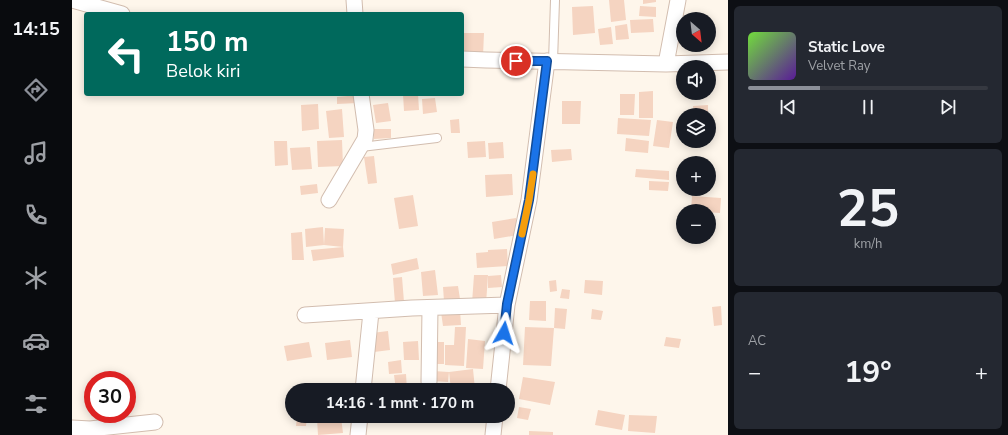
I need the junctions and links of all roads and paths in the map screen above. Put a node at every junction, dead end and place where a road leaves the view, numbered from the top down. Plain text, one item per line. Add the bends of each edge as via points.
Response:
1 (72, 0) edge
2 (354, 0) edge
3 (555, 0) edge
4 (678, 0) edge
5 (115, 12) edge
6 (355, 12) edge
7 (464, 58) edge
8 (550, 61) junction
9 (728, 62) edge
10 (666, 64) junction
11 (361, 96) edge
12 (437, 138) dead end
13 (361, 147) junction
14 (329, 200) dead end
15 (507, 304) junction
16 (430, 308) junction
17 (371, 312) junction
18 (305, 315) dead end
19 (429, 382) dead end
20 (363, 383) edge
21 (499, 383) edge
22 (155, 422) dead end
23 (359, 423) edge
24 (494, 423) edge
25 (72, 428) edge
26 (358, 435) edge
27 (493, 435) edge

1 - 5 street
2 - 6 street
3 - 8 lane
4 - 10 street
7 - 8 street
8 - 10 street
8 - 15 street via 529,200
9 - 10 street
11 - 13 street via 366,130
12 - 13 lane
13 - 14 street
15 - 16 street
15 - 21 street
16 - 17 street
16 - 19 street
17 - 18 street
17 - 20 street
22 - 25 street via 90,429
23 - 26 street
24 - 27 street

